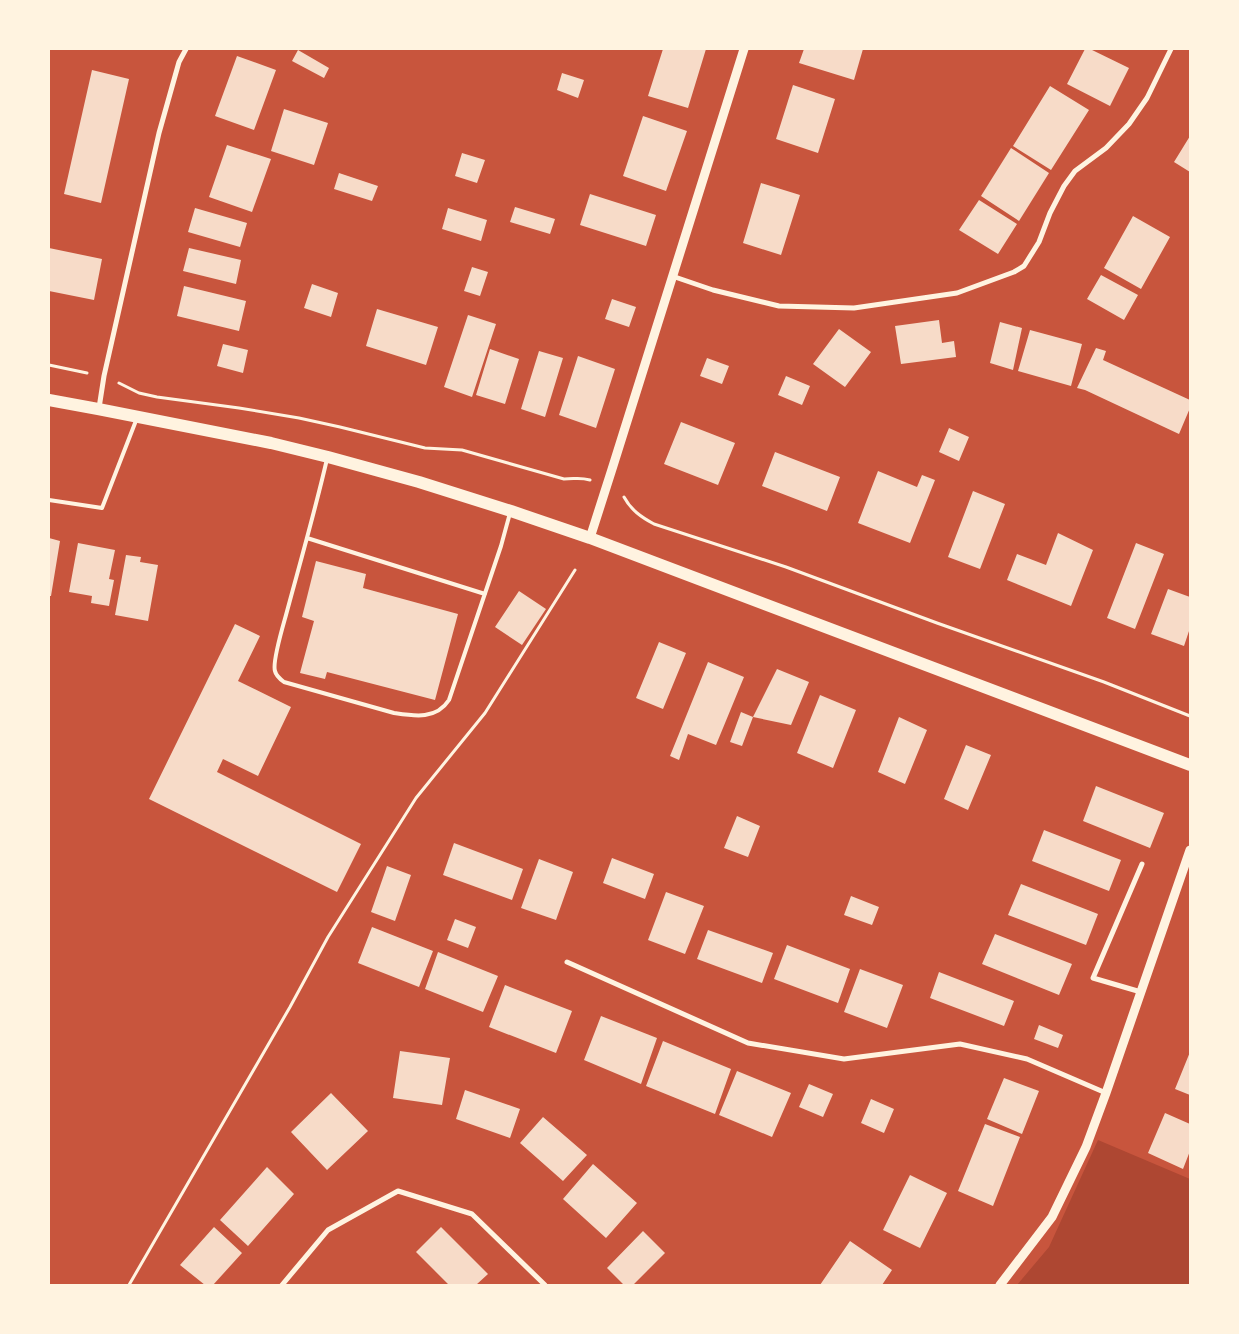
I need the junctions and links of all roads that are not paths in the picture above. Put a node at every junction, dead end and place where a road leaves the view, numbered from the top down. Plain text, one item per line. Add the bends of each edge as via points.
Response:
1 (186, 49) edge
2 (744, 49) edge
3 (1171, 49) edge
4 (672, 276) junction
5 (49, 400) edge
6 (98, 409) junction
7 (137, 417) junction
8 (328, 457) junction
9 (49, 500) edge
10 (511, 511) junction
11 (307, 538) junction
12 (590, 538) junction
13 (485, 594) junction
14 (1190, 765) edge
15 (1190, 850) edge
16 (1142, 864) dead end
17 (567, 962) dead end
18 (1142, 992) junction
19 (1106, 1093) junction
20 (282, 1285) edge
21 (545, 1285) edge
22 (1000, 1285) edge

1 - 6 street via 179,62 159,133
2 - 4 street
3 - 4 street via 1147,98 1129,124 1106,148 1075,171 1050,213 1039,242 1024,266 1014,272 957,293 854,308 779,306
4 - 12 street
5 - 6 main road
6 - 7 main road
7 - 8 main road
7 - 9 lane via 102,508
8 - 10 main road
8 - 11 lane
10 - 12 main road
10 - 13 lane
11 - 13 lane
11 - 13 lane via 275,662 274,671 284,682 394,713 420,716 433,713 445,707 449,700
12 - 14 main road
15 - 18 street
16 - 18 street via 1092,978
17 - 19 street via 748,1043 844,1059 960,1044 1027,1059
18 - 19 street
19 - 22 street via 1086,1146 1052,1217
20 - 21 street via 328,1230 398,1191 472,1214

